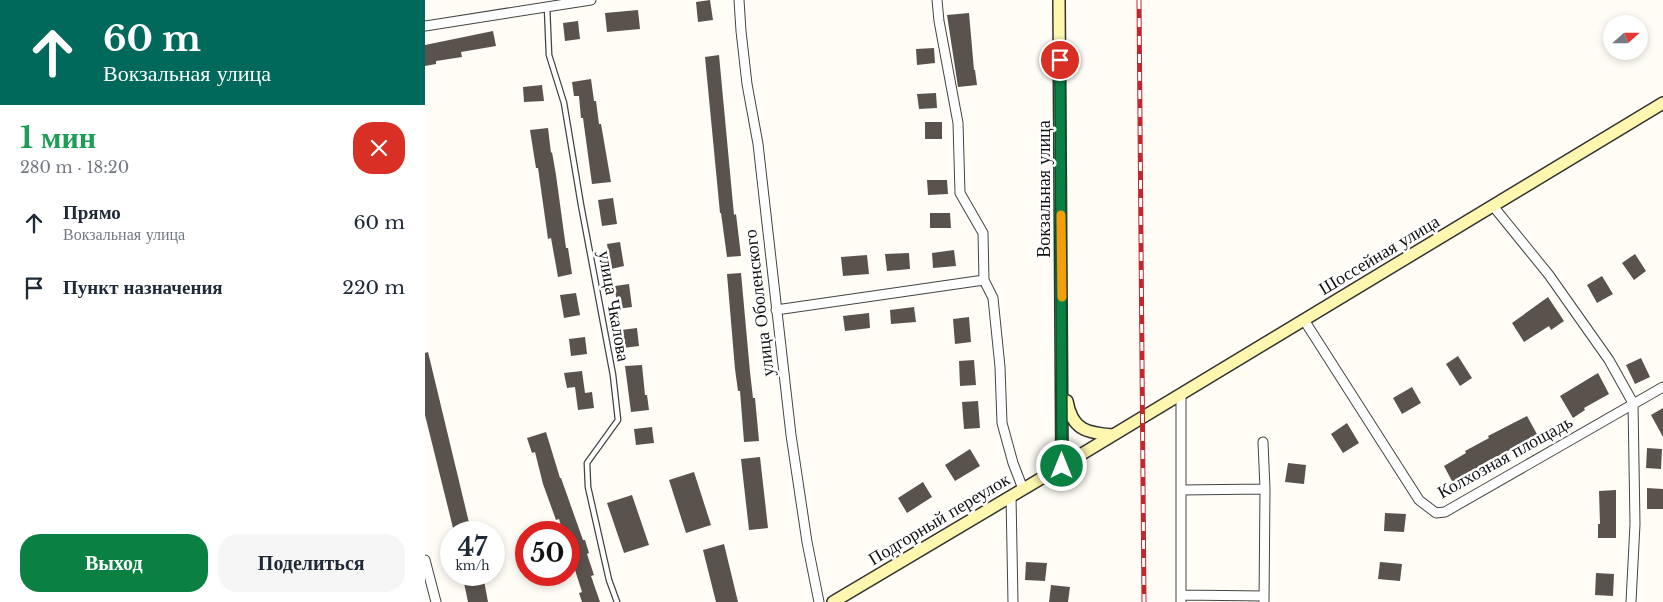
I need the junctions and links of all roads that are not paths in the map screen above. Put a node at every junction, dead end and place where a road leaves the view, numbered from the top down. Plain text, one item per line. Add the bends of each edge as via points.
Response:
1 (591, 0) edge
2 (739, 0) edge
3 (937, 0) edge
4 (1059, 0) edge
5 (547, 7) junction
6 (425, 26) edge
7 (1663, 104) edge
8 (1493, 206) junction
9 (984, 280) junction
10 (776, 310) junction
11 (1305, 320) junction
12 (1063, 378) junction
13 (1663, 387) edge
14 (1181, 395) junction
15 (1633, 403) junction
16 (1113, 435) junction
17 (1263, 442) dead end
18 (1062, 466) junction
19 (1265, 488) junction
20 (1023, 489) junction
21 (1181, 490) junction
22 (1011, 496) junction
23 (425, 560) edge
24 (1181, 598) edge
25 (1264, 599) edge
26 (436, 602) edge
27 (617, 602) edge
28 (819, 602) edge
29 (833, 602) edge
30 (1013, 602) edge
31 (1631, 602) edge

1 - 5 street
2 - 10 street, улица Оболенского
3 - 9 street via 959,123 960,194 983,233
4 - 12 main road, Вокзальная улица
5 - 6 street
5 - 27 lane, улица Чкалова via 549,55 564,103 613,375 617,420 587,463 588,487
7 - 8 main road, Шоссейная улица
8 - 11 main road, Шоссейная улица
8 - 15 street via 1555,282 1609,360
9 - 10 street
9 - 20 street via 993,298 1002,422
10 - 28 street, улица Оболенского via 792,444
11 - 14 main road, Шоссейная улица
11 - 15 street, Колхозная площадь via 1419,500 1436,513 1445,512
12 - 16 main road via 1068,410 1074,423 1090,433
12 - 18 main road
13 - 15 street, Колхозная площадь
14 - 16 main road, Шоссейная улица
14 - 21 street
15 - 31 street via 1635,524
16 - 18 main road, Подгорный переулок
17 - 19 street
18 - 20 main road, Подгорный переулок
19 - 21 street
19 - 25 street
20 - 22 main road, Подгорный переулок
21 - 24 street
22 - 29 main road, Подгорный переулок
22 - 30 street
23 - 26 street
24 - 25 street

